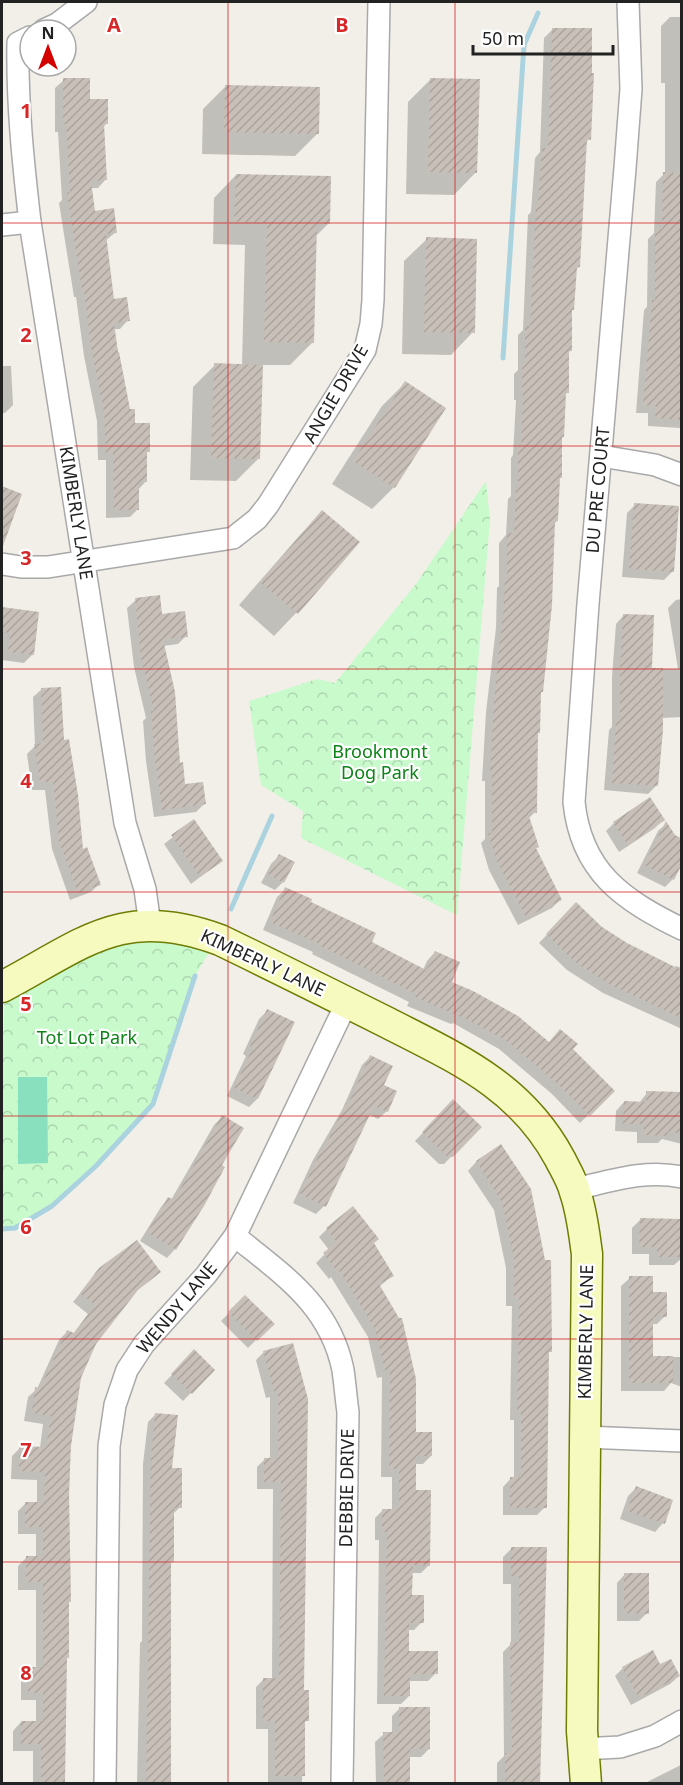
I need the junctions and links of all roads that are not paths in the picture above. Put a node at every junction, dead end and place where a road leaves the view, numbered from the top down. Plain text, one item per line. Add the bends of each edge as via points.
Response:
1 (87, 2) edge
2 (379, 2) edge
3 (628, 2) edge
4 (65, 18) edge
5 (19, 78) edge
6 (30, 222) junction
7 (2, 225) edge
8 (600, 456) junction
9 (681, 475) edge
10 (84, 561) junction
11 (2, 564) edge
12 (150, 925) junction
13 (681, 929) edge
14 (2, 987) edge
15 (347, 1002) junction
16 (681, 1177) edge
17 (575, 1189) junction
18 (235, 1236) junction
19 (585, 1437) junction
20 (681, 1441) edge
21 (681, 1721) edge
22 (582, 1749) junction
23 (105, 1784) edge
24 (342, 1784) edge
25 (586, 1784) edge

1 - 4 street
2 - 10 street, ANGIE DRIVE via 373,300 365,350 268,505 233,538
3 - 8 street, DU PRE COURT via 631,89
5 - 6 street, KIMBERLY LANE
6 - 7 street
6 - 10 street, KIMBERLY LANE
8 - 9 street via 655,465
8 - 13 street, DU PRE COURT via 575,778 576,822 592,861 615,889
10 - 11 street, ANGIE DRIVE via 48,567
10 - 12 street, KIMBERLY LANE via 125,824 146,889
12 - 14 street via 112,930
12 - 15 street, KIMBERLY LANE via 186,929 220,940
15 - 17 street, KIMBERLY LANE via 494,1081 542,1129
15 - 18 street, WENDY LANE
16 - 17 street via 642,1173
17 - 19 street, KIMBERLY LANE via 587,1254
18 - 23 street, WENDY LANE via 144,1344 127,1370 116,1405 109,1446
18 - 24 street, DEBBIE DRIVE via 291,1280 316,1307 330,1331 343,1370 348,1412
19 - 20 street
19 - 22 street, KIMBERLY LANE
21 - 22 street via 655,1736 620,1747
22 - 25 street, KIMBERLY LANE

